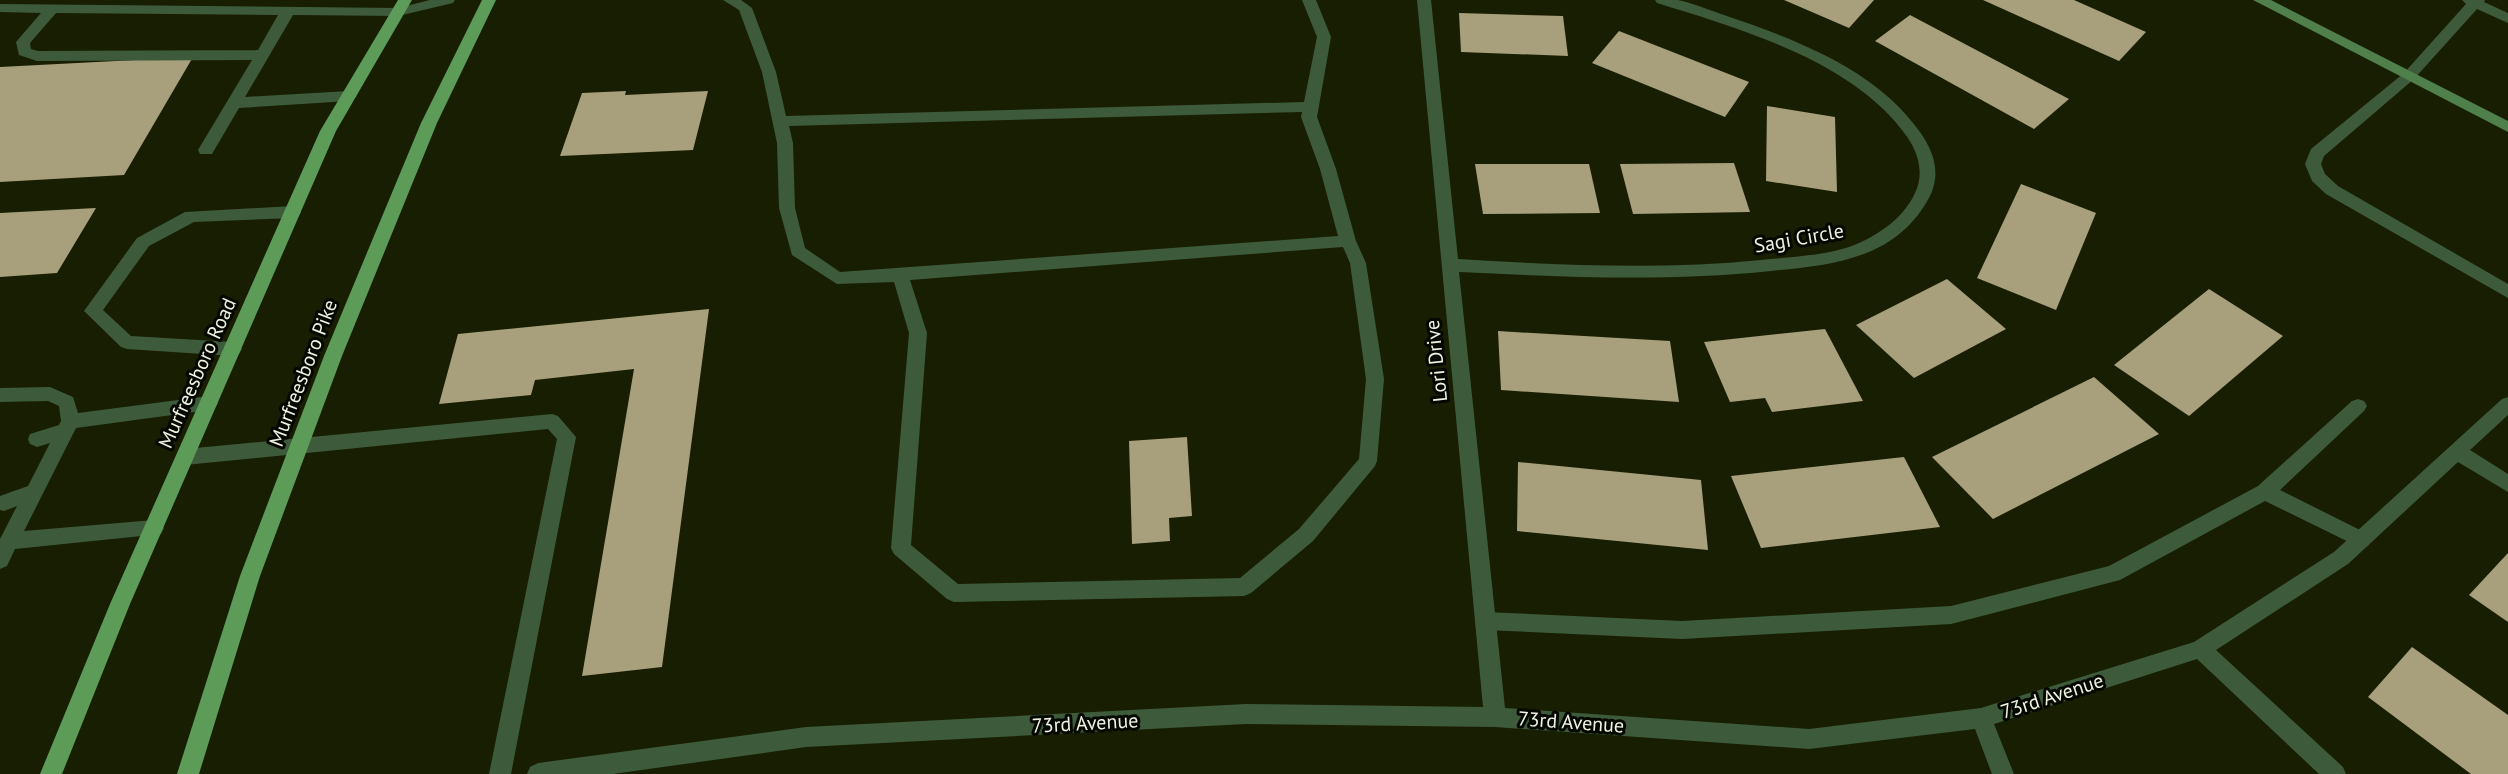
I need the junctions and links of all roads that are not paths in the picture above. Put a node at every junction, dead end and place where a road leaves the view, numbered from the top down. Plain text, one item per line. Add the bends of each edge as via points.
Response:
1 (448, 0) edge
2 (489, 0) edge
3 (730, 0) edge
4 (1309, 0) edge
5 (1424, 0) edge
6 (1662, 0) edge
7 (2260, 0) edge
8 (2474, 1) edge
9 (401, 6) edge
10 (0, 8) edge
11 (52, 9) junction
12 (288, 11) junction
13 (2508, 19) edge
14 (262, 55) junction
15 (2409, 76) junction
16 (349, 96) junction
17 (234, 102) junction
18 (1311, 107) junction
19 (780, 121) junction
20 (2508, 127) edge
21 (206, 150) dead end
22 (292, 212) junction
23 (1348, 241) junction
24 (1449, 266) junction
25 (900, 275) junction
26 (2508, 292) edge
27 (232, 349) junction
28 (0, 395) edge
29 (209, 403) junction
30 (2508, 404) edge
31 (2358, 406) dead end
32 (67, 426) junction
33 (37, 440) dead end
34 (298, 447) junction
35 (2458, 452) junction
36 (185, 457) junction
37 (2508, 484) edge
38 (35, 491) junction
39 (2265, 492) junction
40 (4, 504) dead end
41 (154, 528) junction
42 (2361, 540) junction
43 (9, 541) junction
44 (0, 560) edge
45 (1485, 621) junction
46 (2200, 649) junction
47 (1495, 717) junction
48 (1981, 718) junction
49 (51, 774) edge
50 (188, 774) edge
51 (500, 774) edge
52 (538, 774) edge
53 (2003, 774) edge
54 (2335, 774) edge

1 - 9 street
2 - 34 main road, Murfreesboro Pike via 429,123
3 - 19 street via 745,8 769,72
4 - 18 street via 1324,37
5 - 24 street, Lori Drive
6 - 24 street, Sagi Circle via 1747,27 1869,88 1898,112 1928,160 1928,182 1919,206 1898,227 1860,249 1797,262 1742,269 1653,272
7 - 15 main road
8 - 13 street
8 - 15 street
9 - 12 street
9 - 16 main road, Murfreesboro Road
10 - 11 street
11 - 12 street
11 - 14 street via 23,42 24,52 37,56
12 - 14 street
14 - 17 street
15 - 20 main road
15 - 26 street via 2318,153 2313,164 2318,177 2332,190
16 - 17 street
16 - 22 main road, Murfreesboro Road via 328,131
17 - 21 street
18 - 19 street
18 - 23 street via 1309,117
19 - 25 street via 785,142 787,208 798,251 837,278
22 - 27 main road, Murfreesboro Road
22 - 27 street via 192,216 143,242 93,311 127,342
23 - 25 street
23 - 25 street via 1358,263 1375,379 1368,461 1306,535 1244,587 954,593 901,548 918,333
24 - 45 street, Lori Drive
27 - 29 main road, Murfreesboro Road
28 - 32 street via 50,394 67,402
29 - 32 street
29 - 36 main road, Murfreesboro Road
30 - 35 street, 73rd Avenue
31 - 39 street
32 - 33 street
32 - 38 street
34 - 36 street
34 - 50 main road, Murfreesboro Pike via 250,576
34 - 51 street via 552,421 567,437
35 - 37 street
35 - 42 street, 73rd Avenue
36 - 41 main road, Murfreesboro Road
38 - 40 street
38 - 43 street
39 - 42 street
39 - 45 street via 2113,574 1951,615 1682,630
41 - 43 street
41 - 49 main road, Murfreesboro Road
42 - 46 street, 73rd Avenue via 2341,558
43 - 44 street
45 - 47 street, Lori Drive
46 - 48 street, 73rd Avenue
46 - 54 street
47 - 48 street, 73rd Avenue via 1809,740
47 - 52 street, 73rd Avenue via 1246,714 806,737
48 - 53 street

